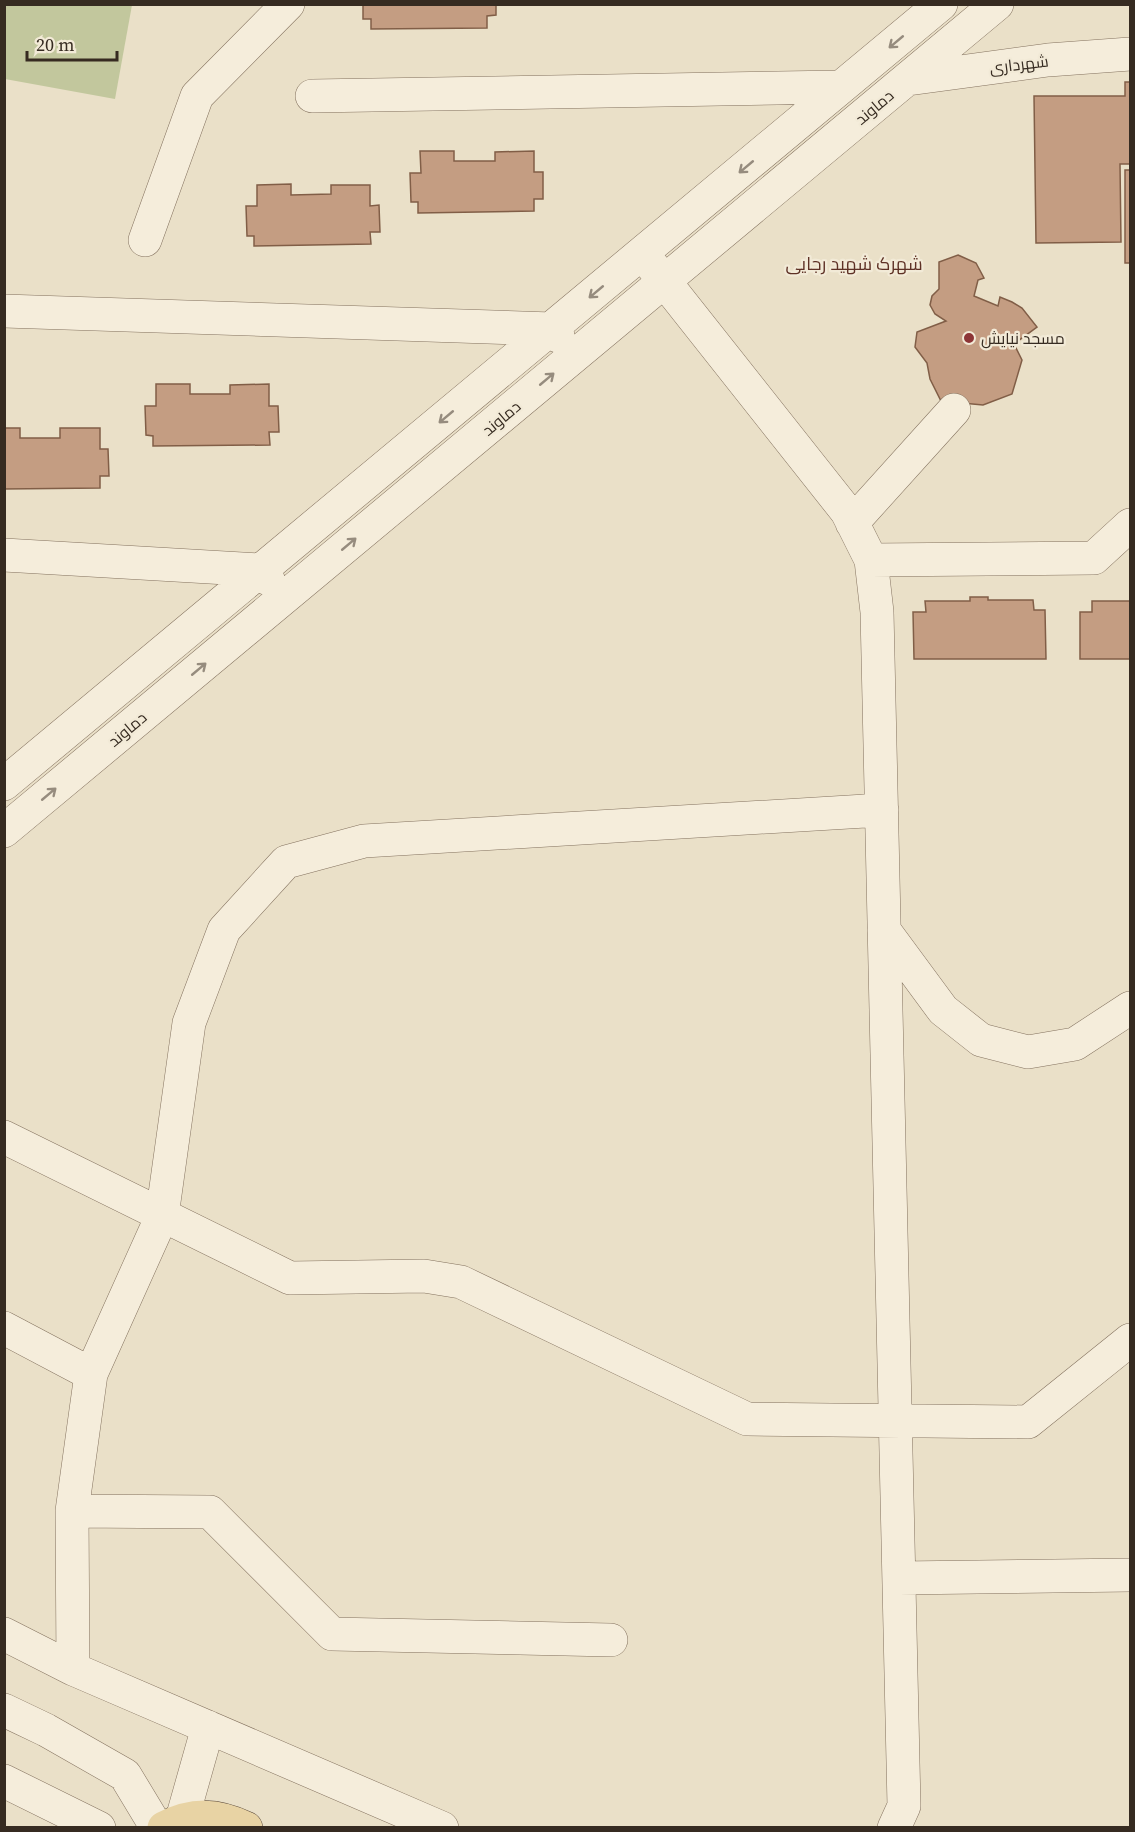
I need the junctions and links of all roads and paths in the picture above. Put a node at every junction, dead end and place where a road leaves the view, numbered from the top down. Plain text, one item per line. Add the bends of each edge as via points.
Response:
1 (288, 4) edge
2 (941, 4) edge
3 (997, 4) edge
4 (1131, 54) edge
5 (908, 78) junction
6 (841, 87) junction
7 (312, 96) dead end
8 (146, 240) dead end
9 (642, 253) junction
10 (664, 282) junction
11 (4, 311) edge
12 (552, 328) junction
13 (574, 356) junction
14 (954, 410) dead end
15 (852, 523) junction
16 (1131, 525) edge
17 (4, 555) edge
18 (871, 560) junction
19 (261, 570) junction
20 (284, 598) junction
21 (4, 784) edge
22 (882, 810) junction
23 (4, 831) edge
24 (884, 930) junction
25 (1131, 1008) edge
26 (4, 1137) edge
27 (162, 1216) junction
28 (4, 1328) edge
29 (1131, 1340) edge
30 (91, 1374) junction
31 (895, 1421) junction
32 (72, 1511) junction
33 (1131, 1575) edge
34 (899, 1578) junction
35 (4, 1634) edge
36 (611, 1641) dead end
37 (73, 1669) junction
38 (4, 1710) edge
39 (208, 1727) junction
40 (4, 1781) edge
41 (168, 1824) edge
42 (99, 1827) edge
43 (246, 1827) edge
44 (442, 1827) edge
45 (894, 1827) edge

1 - 8 street via 197,96
2 -> 6 street
3 - 5 street, دماوند
4 - 5 street, شهرداری
5 - 10 street, دماوند
6 - 7 street
6 -> 9 street
9 - 10 street
9 -> 12 street
10 - 13 street, دماوند
10 - 15 street
11 - 12 street
12 - 13 street
12 -> 19 street
20 -> 13 street, دماوند
14 - 15 street
15 - 18 street
16 - 18 street via 1094,558
17 - 19 street
18 - 22 street via 877,612
19 - 20 street
19 - 21 street
23 -> 20 street, دماوند
22 - 24 street
22 - 27 street via 364,842 285,862 224,930 189,1023
24 - 25 street via 944,1010 981,1040 1028,1052 1074,1044
24 - 31 street
26 - 27 street
27 - 30 street
27 - 31 street via 290,1278 424,1276 461,1282 747,1419
28 - 30 street
29 - 31 street via 1028,1422
30 - 32 street
31 - 34 street
32 - 36 street via 210,1512 332,1634
32 - 37 street
33 - 34 street
34 - 45 street via 904,1806
35 - 37 street
37 - 39 street
38 - 41 street via 125,1775
39 - 41 street
39 - 44 street
40 - 42 street
41 - 43 main road via 206,1815

